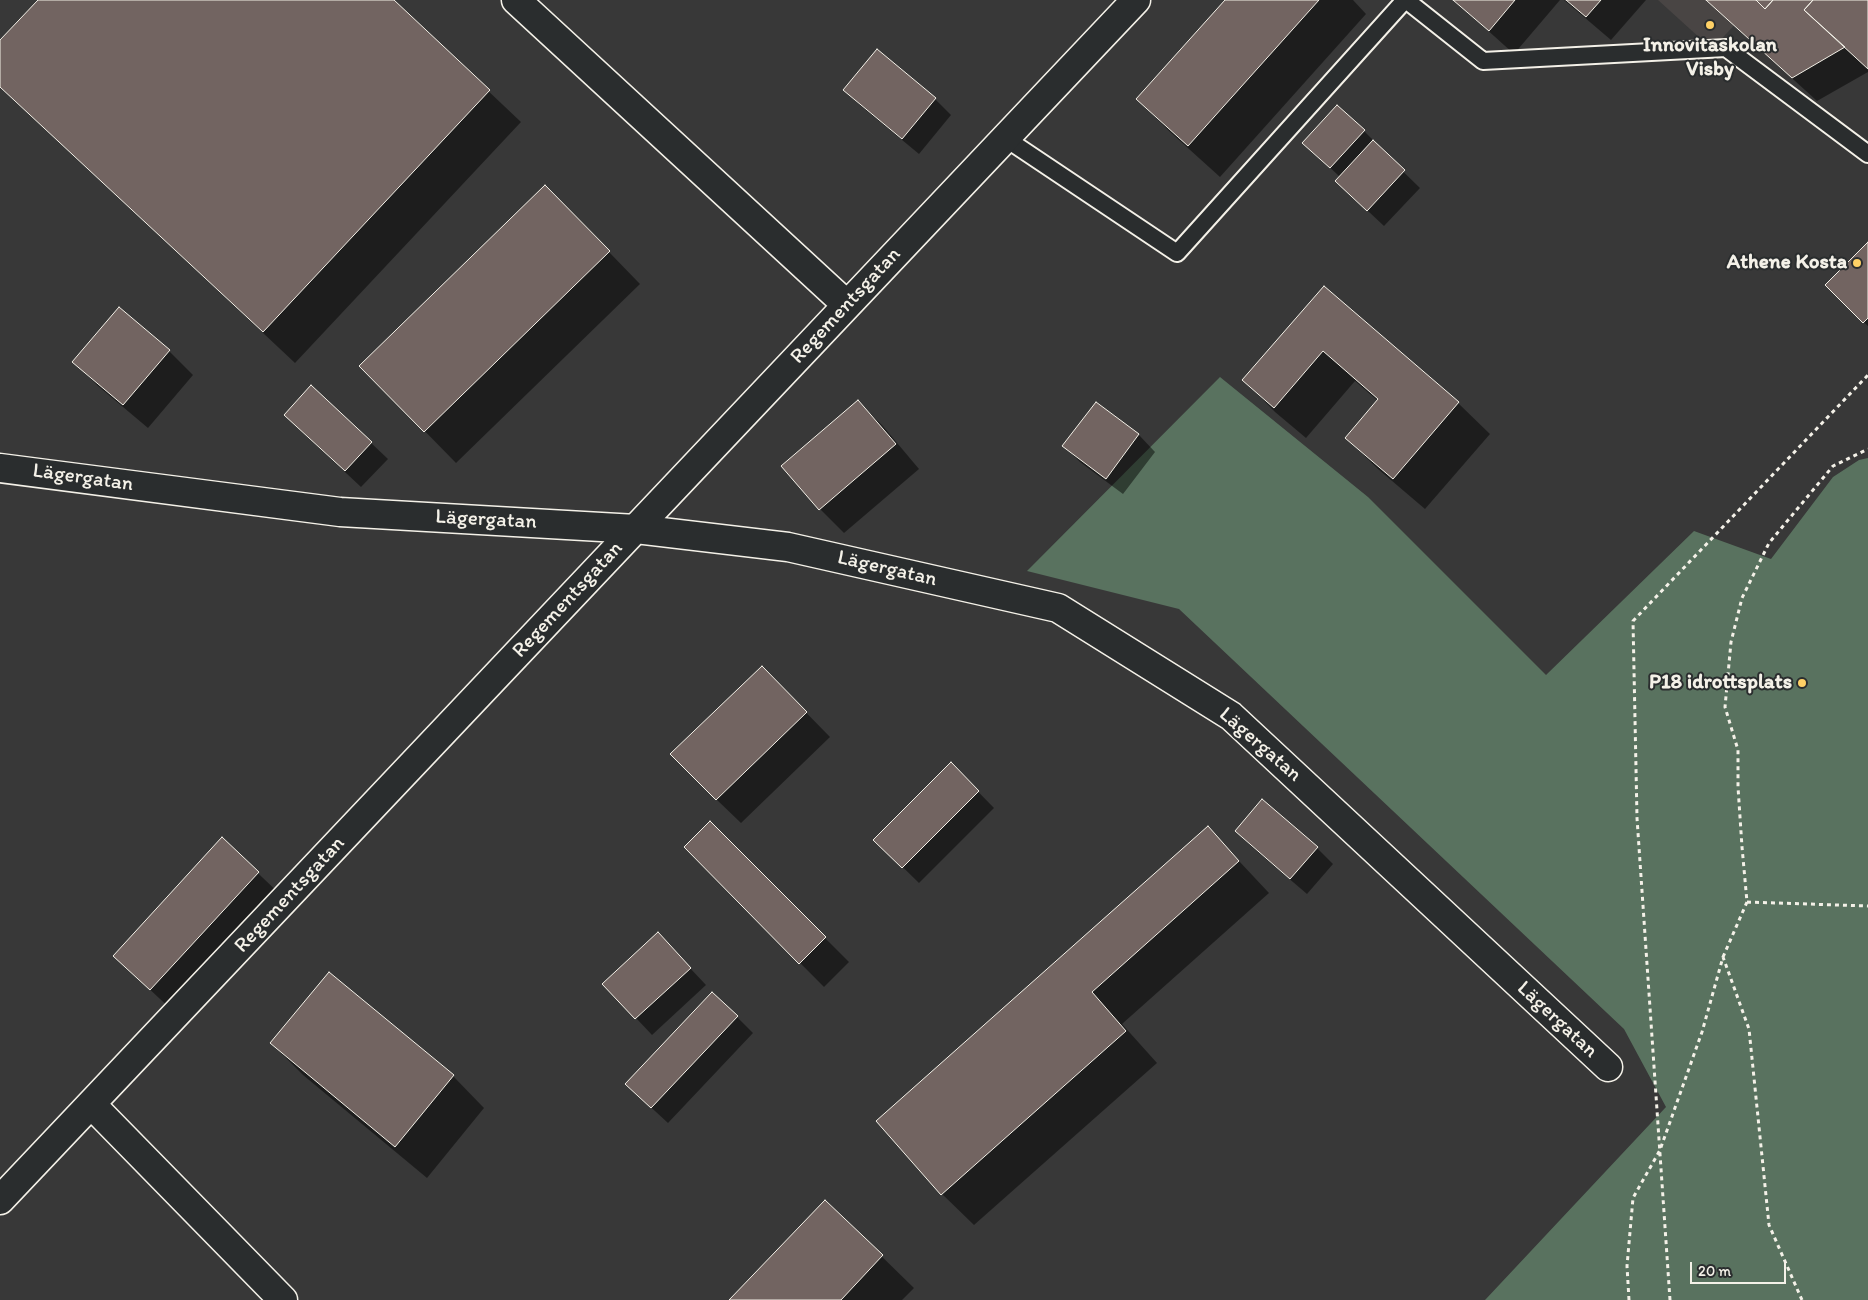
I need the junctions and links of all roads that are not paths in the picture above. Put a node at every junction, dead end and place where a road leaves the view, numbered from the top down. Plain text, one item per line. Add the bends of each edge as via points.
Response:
1 (516, 0) edge
2 (1136, 0) edge
3 (1405, 0) edge
4 (1005, 138) junction
5 (1868, 154) edge
6 (848, 305) junction
7 (0, 468) edge
8 (636, 529) junction
9 (1608, 1067) dead end
10 (92, 1105) junction
11 (0, 1200) edge
12 (283, 1300) edge

1 - 6 street
2 - 4 street, Regementsgatan
3 - 4 lane via 1177,254
3 - 5 lane via 1483,61 1726,48
4 - 6 street, Regementsgatan
6 - 8 street, Regementsgatan
7 - 8 street, Lägergatan via 340,512
8 - 9 street, Lägergatan via 788,547 1058,608 1231,716
8 - 10 street, Regementsgatan
10 - 11 street, Regementsgatan
10 - 12 street

